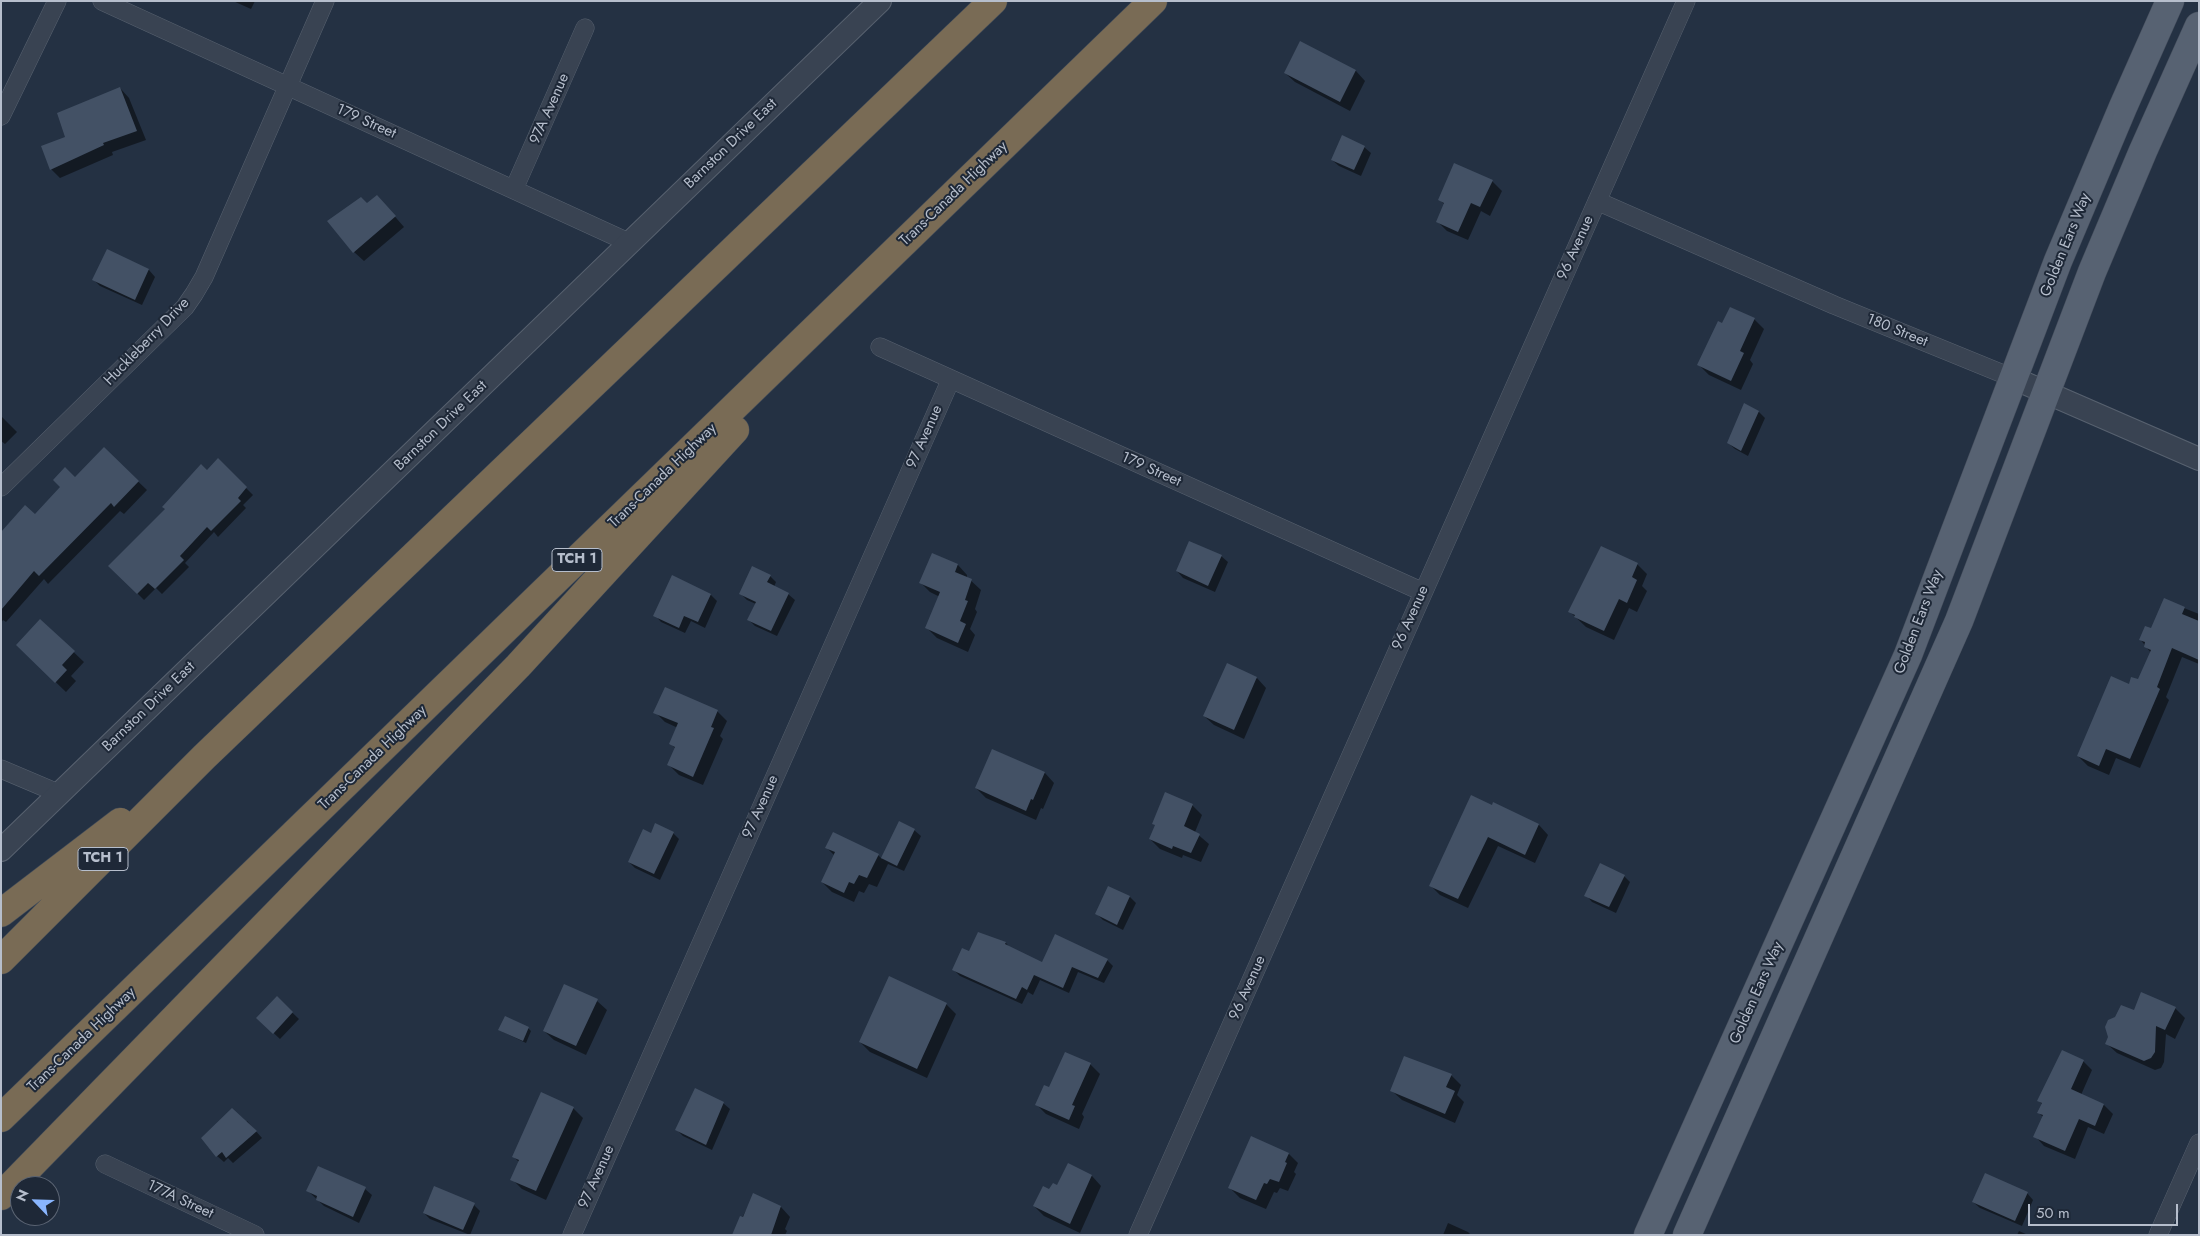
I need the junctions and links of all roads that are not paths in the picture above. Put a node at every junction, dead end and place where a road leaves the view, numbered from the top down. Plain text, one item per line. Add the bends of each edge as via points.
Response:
1 (57, 1) edge
2 (102, 1) edge
3 (325, 1) edge
4 (880, 1) edge
5 (993, 1) edge
6 (1153, 1) edge
7 (1686, 1) edge
8 (2170, 1) edge
9 (2199, 26) edge
10 (586, 28) dead end
11 (287, 86) junction
12 (1, 116) edge
13 (514, 189) junction
14 (1597, 201) junction
15 (945, 203) junction
16 (630, 243) junction
17 (880, 347) dead end
18 (2013, 378) junction
19 (951, 379) junction
20 (2046, 392) junction
21 (2199, 459) edge
22 (1, 487) edge
23 (1423, 592) junction
24 (204, 756) junction
25 (1, 769) edge
26 (60, 794) junction
27 (1, 850) edge
28 (1, 913) edge
29 (1, 960) edge
30 (161, 1030) junction
31 (1, 1118) edge
32 (2199, 1143) edge
33 (105, 1164) dead end
34 (1, 1182) edge
35 (1, 1196) edge
36 (255, 1235) edge
37 (572, 1235) edge
38 (1138, 1235) edge
39 (1648, 1235) edge
40 (1686, 1235) edge
41 (2158, 1235) edge

1 - 12 street
2 - 11 street, 179 Street
3 - 11 street, Huckleberry Drive
4 - 16 street, Barnston Drive East
5 - 24 highway, TCH 1
6 - 15 highway, Trans-Canada Highway / TCH 1
7 - 14 street, 96 Avenue
8 - 18 main road, Golden Ears Way via 2115,125
9 - 20 main road via 2128,186
10 - 13 street, 97A Avenue
11 - 13 street, 179 Street
11 - 22 street, Huckleberry Drive via 204,277 185,307
13 - 16 street, 179 Street
14 - 18 street, 180 Street via 1834,305
14 - 23 street, 96 Avenue
15 - 30 highway via 518,666
15 - 31 highway, Trans-Canada Highway / TCH 1
16 - 26 street, Barnston Drive East
17 - 19 street, 179 Street
18 - 20 street, 180 Street
18 - 39 main road, Golden Ears Way via 1908,655
19 - 23 street, 179 Street
19 - 37 street, 97 Avenue
20 - 21 street, 180 Street
20 - 40 main road via 1959,621
23 - 38 street, 96 Avenue
24 - 28 highway
24 - 29 highway, TCH 1
25 - 26 street
26 - 27 street, Barnston Drive East
30 - 34 highway
30 - 35 highway
32 - 41 street
33 - 36 street, 177A Street

